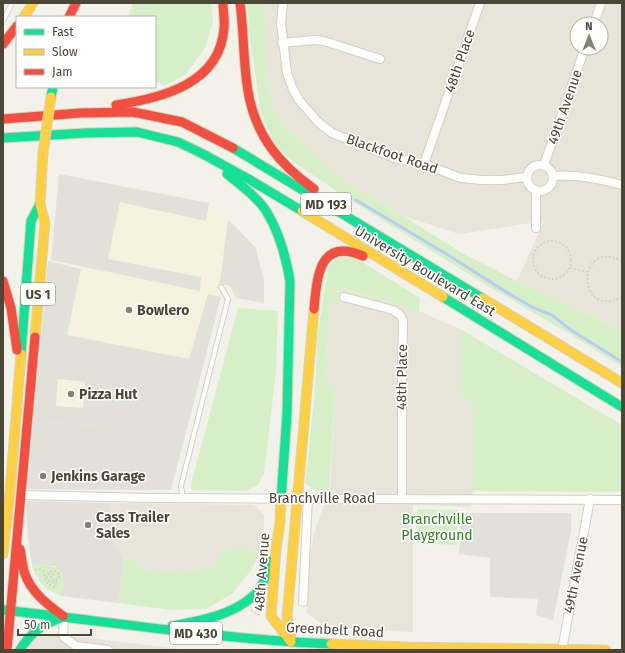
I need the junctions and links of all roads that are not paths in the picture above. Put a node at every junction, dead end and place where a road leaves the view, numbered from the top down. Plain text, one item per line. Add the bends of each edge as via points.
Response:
1 (12, 3) edge
2 (33, 3) edge
3 (67, 3) edge
4 (76, 3) edge
5 (223, 3) edge
6 (240, 3) edge
7 (283, 3) edge
8 (480, 3) edge
9 (601, 3) edge
10 (25, 16) edge
11 (64, 16) edge
12 (70, 16) edge
13 (597, 16) edge
14 (3, 21) edge
15 (16, 27) edge
16 (282, 43) junction
17 (3, 44) edge
18 (583, 56) edge
19 (380, 59) dead end
20 (52, 88) edge
21 (3, 118) edge
22 (3, 138) edge
23 (203, 154) junction
24 (424, 164) junction
25 (544, 165) junction
26 (554, 176) junction
27 (526, 177) junction
28 (622, 185) edge
29 (536, 192) junction
30 (40, 204) junction
31 (536, 228) dead end
32 (374, 233) junction
33 (3, 281) edge
34 (221, 287) dead end
35 (427, 288) junction
36 (344, 297) dead end
37 (20, 369) junction
38 (622, 383) edge
39 (622, 407) edge
40 (6, 490) edge
41 (22, 495) junction
42 (183, 498) junction
43 (281, 498) junction
44 (297, 498) junction
45 (308, 498) junction
46 (402, 498) junction
47 (590, 499) junction
48 (622, 500) edge
49 (4, 537) edge
50 (18, 538) junction
51 (276, 549) junction
52 (3, 554) edge
53 (303, 602) dead end
54 (7, 610) edge
55 (64, 617) junction
56 (161, 628) junction
57 (6, 630) edge
58 (292, 646) edge
59 (7, 650) edge
60 (20, 650) edge
61 (108, 650) edge
62 (562, 650) edge
63 (606, 650) edge

1 - 14 lane
2 - 10 main road
3 - 11 main road
4 - 12 main road
5 - 21 main road via 225,23 219,50 206,71 185,87 139,103
6 - 32 main road via 248,93 256,120 268,144 294,174
7 - 16 street, Blackfoot Road
8 - 24 street, 48th Place
9 - 13 street
15 - 17 main road
16 - 19 street via 324,41
16 - 24 street, Blackfoot Road via 292,86 299,100 318,122 332,133 367,147 395,158
18 - 25 street, 49th Avenue
20 - 30 main road, US 1, bridge via 43,154
21 - 32 main road, University Boulevard East / MD 193 via 134,112 182,122 228,145
22 - 23 main road, University Boulevard East / MD 193 via 85,132 136,132 178,142
23 - 35 main road, University Boulevard East / MD 193
23 - 43 main road, 48th Avenue via 250,193 269,215 287,264 290,280 290,325
24 - 27 street, Blackfoot Road via 461,178 502,180
25 - 26 street via 551,169
25 - 27 street via 532,168
26 - 28 street via 602,179
26 - 29 street via 549,189
27 - 29 street
29 - 31 street
30 - 37 main road, US 1 via 31,221
30 - 41 main road, US 1 via 45,223
32 - 38 main road, University Boulevard East / MD 193
33 - 37 main road via 11,308
34 - 42 lane via 228,299 181,486
35 - 39 main road, University Boulevard East / MD 193
35 - 44 main road, 48th Avenue via 347,250 328,256 320,268 316,287
36 - 46 street, 48th Place via 393,310 403,321
37 - 40 main road, US 1
40 - 49 main road, US 1
41 - 42 street, Branchville Road
41 - 50 main road, US 1
42 - 43 street, Branchville Road
43 - 44 street, Branchville Road
43 - 51 main road, 48th Avenue
44 - 45 street, Branchville Road
44 - 58 main road, 48th Avenue via 287,617
45 - 46 street, Branchville Road
45 - 53 street
46 - 47 street, Branchville Road
47 - 48 street, Branchville Road
47 - 62 street, 49th Avenue
49 - 52 main road, US 1
50 - 54 main road, US 1
50 - 55 main road via 25,574 31,585 38,595
51 - 56 main road via 260,589 242,604 196,622
51 - 58 main road, 48th Avenue via 271,616
54 - 55 main road, Greenbelt Road / MD 430
54 - 57 main road, US 1
55 - 56 main road, Greenbelt Road / MD 430
55 - 60 main road via 47,622 36,630 27,638
55 - 61 street via 64,637 76,646
56 - 58 main road, Greenbelt Road / MD 430
57 - 59 main road, US 1
58 - 62 main road, Greenbelt Road / MD 430
62 - 63 main road, Greenbelt Road / MD 430

